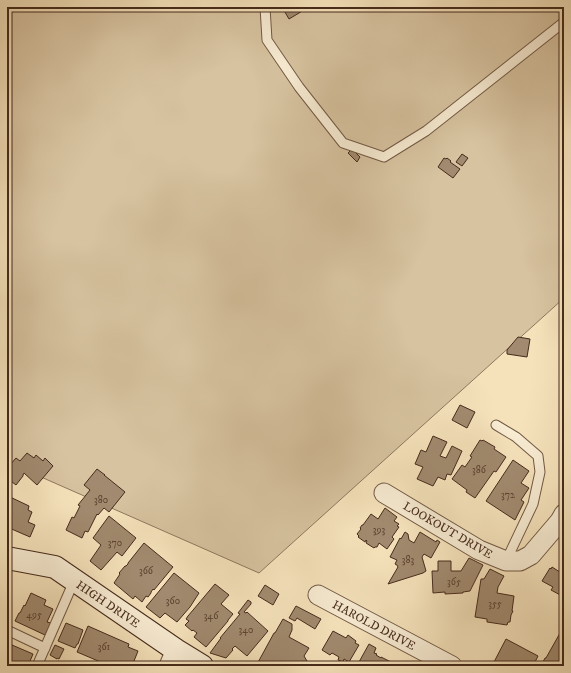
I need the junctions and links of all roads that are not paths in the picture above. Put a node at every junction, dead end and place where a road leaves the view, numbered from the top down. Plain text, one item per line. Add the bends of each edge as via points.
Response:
1 (265, 7) edge
2 (564, 22) edge
3 (496, 425) dead end
4 (384, 493) dead end
5 (564, 514) edge
6 (7, 558) edge
7 (506, 561) junction
8 (74, 581) junction
9 (318, 595) dead end
10 (7, 630) edge
11 (45, 648) junction
12 (173, 658) edge
13 (37, 666) edge
14 (202, 666) edge
15 (452, 666) edge

1 - 2 lane via 267,40 342,143 384,157 426,131
3 - 7 lane via 516,437 538,456 540,472 533,504
4 - 7 street, LOOKOUT DRIVE via 479,550
5 - 7 street, LOOKOUT DRIVE via 531,555 520,561
6 - 8 street, HIGH DRIVE via 55,567
8 - 11 lane
8 - 12 street, HIGH DRIVE
9 - 15 street, HAROLD DRIVE
10 - 11 lane
11 - 13 lane
12 - 14 street, HIGH DRIVE

